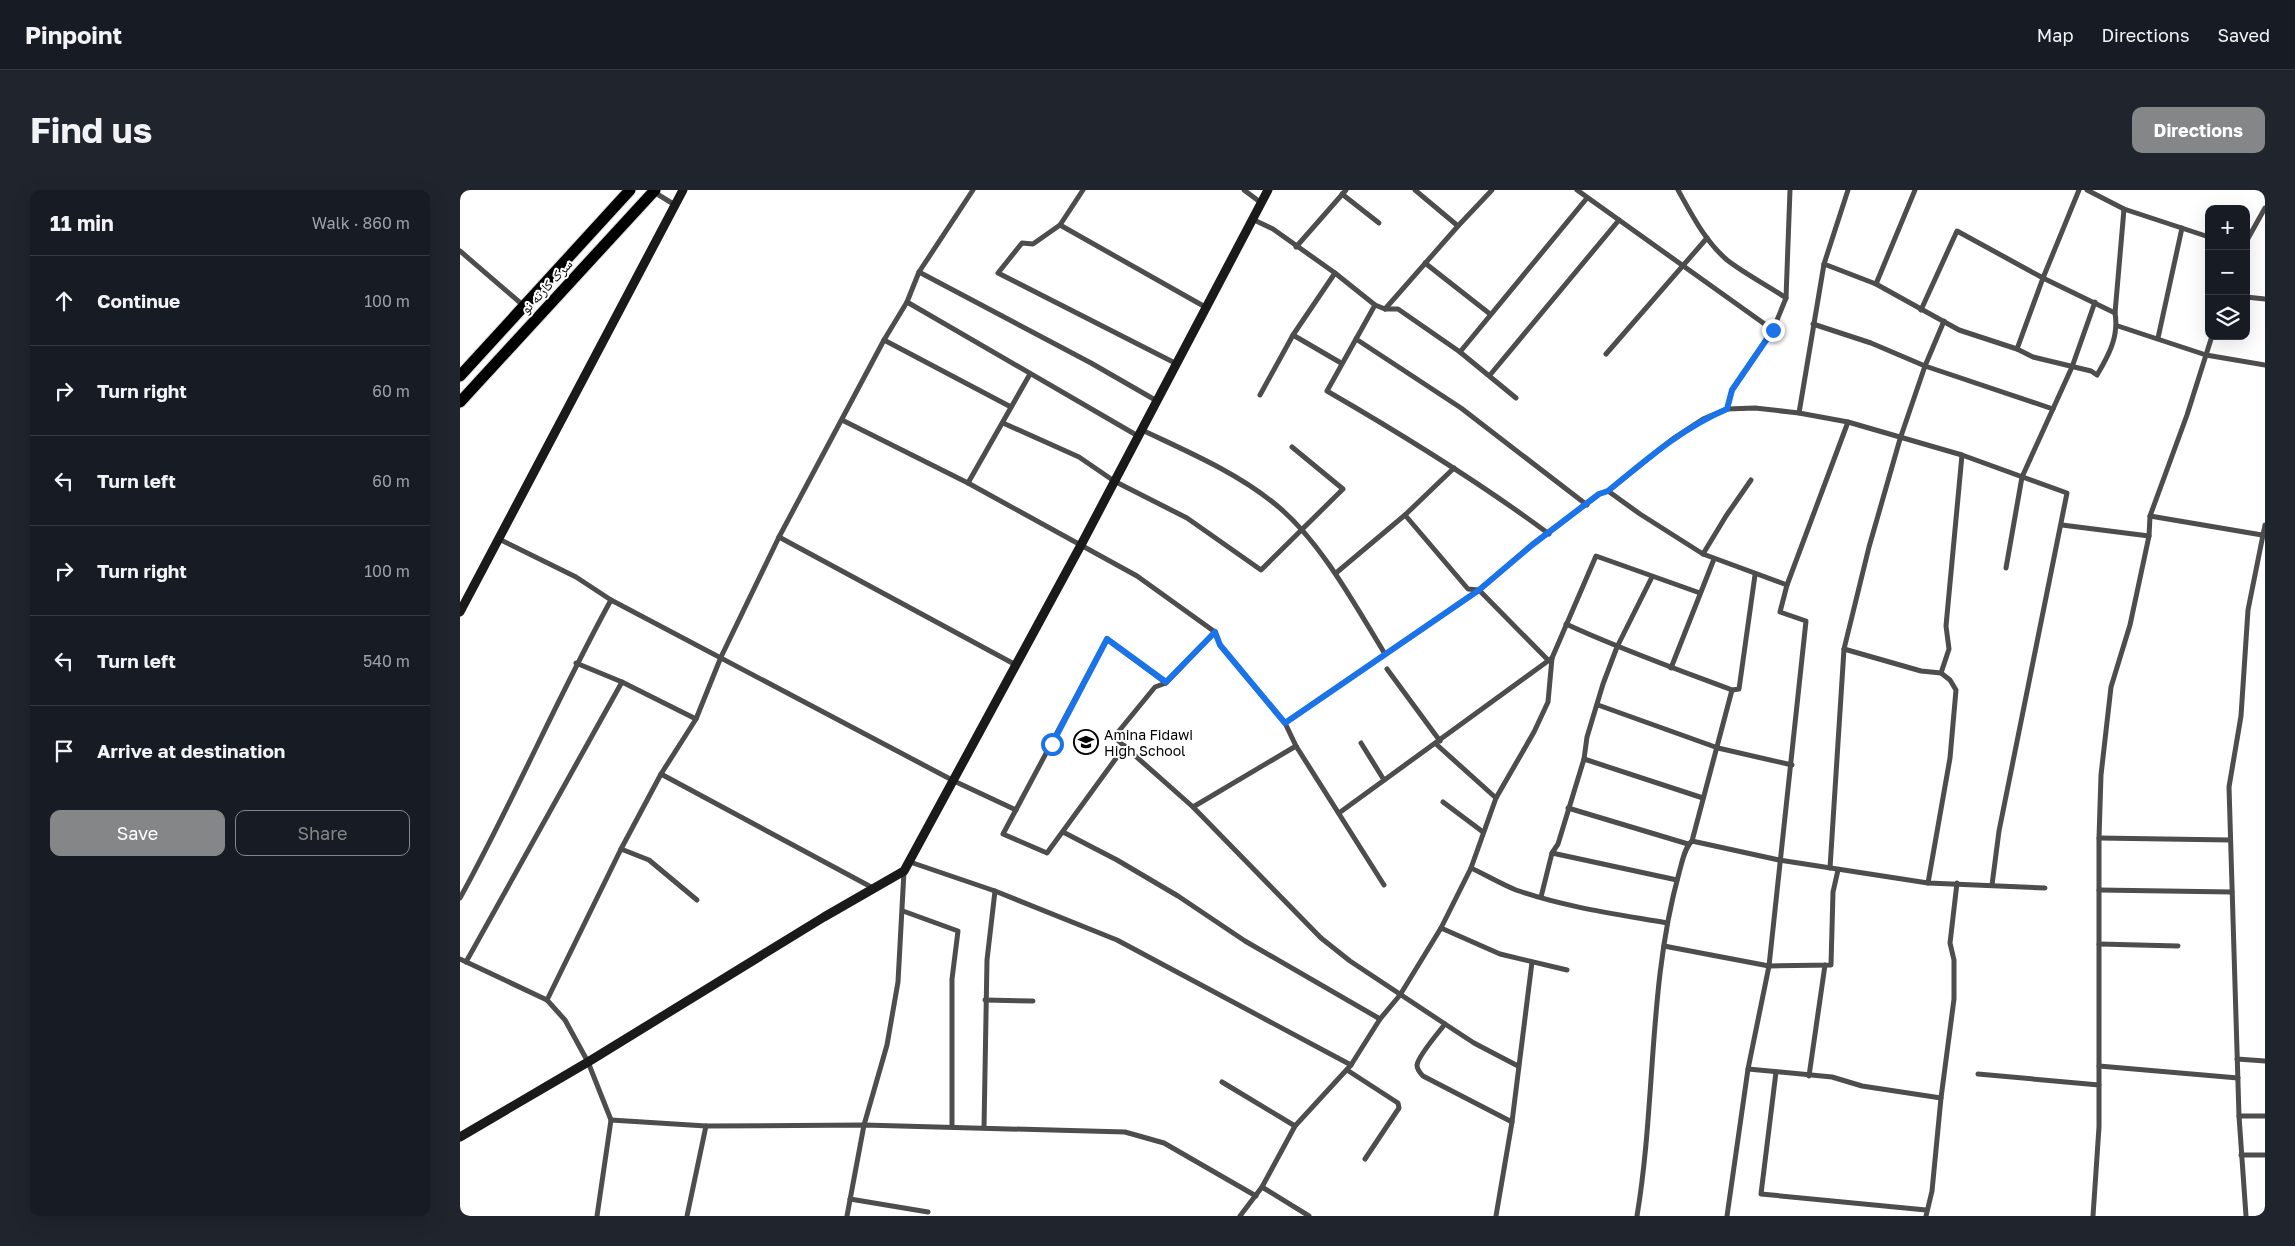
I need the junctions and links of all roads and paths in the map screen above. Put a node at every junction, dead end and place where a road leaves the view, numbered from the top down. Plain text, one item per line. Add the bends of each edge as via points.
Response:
1 (630, 190) edge
2 (683, 190) edge
3 (973, 190) edge
4 (1083, 190) edge
5 (1244, 190) edge
6 (1268, 190) edge
7 (1415, 190) edge
8 (1492, 190) edge
9 (1576, 190) edge
10 (1678, 190) edge
11 (1790, 190) edge
12 (1848, 190) edge
13 (1915, 190) edge
14 (2079, 190) edge
15 (2086, 190) edge
16 (654, 191) edge
17 (1344, 192) edge
18 (1587, 198) junction
19 (1260, 202) junction
20 (675, 205) junction
21 (2265, 208) edge
22 (2124, 209) junction
23 (1252, 219) junction
24 (1619, 220) junction
25 (1379, 223) dead end
26 (1060, 225) junction
27 (1458, 226) junction
28 (2182, 228) junction
29 (2250, 235) edge
30 (2205, 236) edge
31 (1707, 238) junction
32 (1296, 247) junction
33 (460, 250) edge
34 (1425, 263) junction
35 (1683, 264) junction
36 (1824, 264) junction
37 (919, 272) junction
38 (1335, 273) junction
39 (2043, 278) junction
40 (1876, 284) junction
41 (2250, 297) edge
42 (1786, 298) junction
43 (2265, 299) edge
44 (907, 302) junction
45 (2095, 302) junction
46 (1375, 305) junction
47 (524, 307) junction
48 (1207, 308) junction
49 (1385, 309) junction
50 (1921, 310) junction
51 (2115, 313) junction
52 (1490, 314) junction
53 (1944, 321) junction
54 (1813, 324) junction
55 (2118, 326) junction
56 (1773, 330) junction
57 (1293, 335) junction
58 (2158, 338) junction
59 (1356, 339) junction
60 (884, 340) junction
61 (2211, 340) edge
62 (2017, 349) junction
63 (1460, 352) junction
64 (1606, 354) dead end
65 (2206, 355) junction
66 (1341, 363) junction
67 (1177, 364) junction
68 (2265, 365) edge
69 (1925, 366) junction
70 (2072, 368) junction
71 (1030, 374) junction
72 (460, 376) edge
73 (1490, 376) junction
74 (1260, 394) dead end
75 (1516, 398) dead end
76 (1157, 401) junction
77 (460, 402) edge
78 (1012, 407) junction
79 (2053, 408) junction
80 (1727, 409) junction
81 (1799, 413) junction
82 (842, 420) junction
83 (1848, 422) junction
84 (1003, 423) junction
85 (1140, 433) junction
86 (1900, 439) junction
87 (1292, 447) dead end
88 (1962, 455) junction
89 (1454, 468) junction
90 (2022, 477) junction
91 (1751, 480) dead end
92 (1114, 481) junction
93 (968, 483) junction
94 (1608, 491) junction
95 (1586, 505) junction
96 (1405, 515) junction
97 (2150, 516) junction
98 (2062, 525) junction
99 (2265, 525) edge
100 (1301, 530) junction
101 (1549, 534) junction
102 (2262, 535) junction
103 (2149, 536) junction
104 (779, 537) junction
105 (499, 539) junction
106 (1081, 546) junction
107 (1703, 554) junction
108 (2257, 556) junction
109 (2265, 557) edge
110 (1714, 559) junction
111 (2006, 568) dead end
112 (1336, 573) junction
113 (1755, 575) junction
114 (1652, 577) junction
115 (1788, 585) junction
116 (1479, 590) junction
117 (1700, 593) junction
118 (611, 600) junction
119 (460, 612) edge
120 (1566, 624) junction
121 (1215, 632) junction
122 (1617, 648) junction
123 (1844, 649) junction
124 (1385, 654) junction
125 (721, 657) junction
126 (1549, 659) junction
127 (576, 663) junction
128 (1016, 665) junction
129 (1671, 668) junction
130 (1387, 669) dead end
131 (1941, 673) junction
132 (622, 682) junction
133 (1166, 682) junction
134 (1732, 690) junction
135 (1598, 705) junction
136 (696, 719) junction
137 (1285, 723) junction
138 (1438, 742) junction
139 (1361, 743) dead end
140 (1125, 746) junction
141 (1296, 746) junction
142 (1718, 748) junction
143 (1584, 759) junction
144 (1792, 765) junction
145 (661, 774) junction
146 (1384, 780) junction
147 (954, 781) junction
148 (1496, 798) junction
149 (1703, 798) junction
150 (1443, 802) dead end
151 (1193, 807) junction
152 (1568, 808) junction
153 (1016, 810) junction
154 (1338, 813) junction
155 (1063, 832) junction
156 (1483, 832) junction
157 (2099, 838) junction
158 (2230, 840) junction
159 (1690, 843) junction
160 (621, 848) junction
161 (1552, 853) junction
162 (1779, 860) junction
163 (910, 862) junction
164 (1471, 868) junction
165 (1830, 868) junction
166 (1838, 870) junction
167 (904, 871) junction
168 (1677, 880) junction
169 (1928, 883) junction
170 (1957, 883) junction
171 (1384, 885) dead end
172 (1992, 885) junction
173 (873, 888) junction
174 (2045, 888) dead end
175 (2099, 890) junction
176 (995, 891) junction
177 (2232, 892) junction
178 (1541, 897) junction
179 (460, 898) edge
180 (697, 900) dead end
181 (903, 911) junction
182 (1667, 924) junction
183 (1441, 928) junction
184 (2099, 944) junction
185 (1664, 946) junction
186 (2178, 946) dead end
187 (460, 958) edge
188 (466, 962) junction
189 (1532, 962) junction
190 (1769, 966) junction
191 (1825, 966) junction
192 (1567, 970) dead end
193 (1400, 995) junction
194 (547, 1000) junction
195 (986, 1000) junction
196 (1033, 1001) dead end
197 (1380, 1019) junction
198 (1445, 1024) junction
199 (2237, 1059) junction
200 (2265, 1061) edge
201 (588, 1062) junction
202 (1518, 1066) junction
203 (2099, 1066) junction
204 (1349, 1068) junction
205 (1748, 1069) junction
206 (1776, 1072) junction
207 (1978, 1074) dead end
208 (1809, 1076) junction
209 (2238, 1078) junction
210 (1222, 1082) dead end
211 (2099, 1085) junction
212 (1941, 1098) junction
213 (2239, 1116) junction
214 (2265, 1116) edge
215 (612, 1120) junction
216 (1512, 1122) junction
217 (864, 1125) junction
218 (706, 1126) junction
219 (1295, 1126) junction
220 (952, 1128) junction
221 (984, 1128) junction
222 (460, 1137) edge
223 (2241, 1155) junction
224 (2265, 1155) edge
225 (1365, 1159) dead end
226 (1262, 1187) junction
227 (1256, 1196) junction
228 (850, 1199) junction
229 (928, 1212) dead end
230 (1926, 1213) edge
231 (597, 1216) edge
232 (687, 1216) edge
233 (847, 1216) edge
234 (1240, 1216) edge
235 (1309, 1216) edge
236 (1496, 1216) edge
237 (1637, 1216) edge
238 (1728, 1216) edge
239 (2093, 1216) edge
240 (2246, 1216) edge

1 - 47 highway, سرک کارته نو
2 - 20 street
3 - 37 street
4 - 26 street
5 - 19 street
6 - 19 street
7 - 27 street
8 - 27 street
9 - 18 street
10 - 31 street
11 - 42 street
12 - 36 street
13 - 40 street
14 - 39 street
15 - 22 street
16 - 20 street
16 - 77 highway, سرک کارته نو
17 - 25 street
17 - 32 street
18 - 24 street
18 - 52 street
19 - 23 street
20 - 105 street
21 - 29 street
22 - 28 street
22 - 51 street
23 - 32 street via 1273,229
23 - 48 street
24 - 35 street
24 - 73 street
26 - 48 street
26 - 67 street via 1033,244 1022,243 998,273
27 - 34 street
28 - 30 street
28 - 58 street
31 - 35 street
31 - 42 street via 1728,260
32 - 38 street
33 - 47 street
34 - 49 street
34 - 52 street
35 - 56 street
35 - 64 street
36 - 40 street
36 - 54 street
37 - 44 street
37 - 76 street
38 - 46 street
38 - 57 street
39 - 45 street
39 - 50 street via 1957,231
39 - 62 street
40 - 50 street
41 - 43 street
42 - 56 street
44 - 60 street
44 - 71 street
45 - 51 street
45 - 70 street
46 - 49 street
46 - 59 street
47 - 72 highway, سرک کارته نو
48 - 67 street
49 - 63 street via 1398,309
50 - 53 street
51 - 55 street
52 - 63 street
53 - 62 street via 1959,330
53 - 69 street
54 - 69 street via 1871,343
54 - 81 street
55 - 58 street
55 - 70 street via 2110,353 2097,375
56 - 80 street via 1732,390
57 - 66 street
57 - 74 street
58 - 65 street
59 - 66 street
59 - 95 street via 1460,408
60 - 78 street
60 - 82 street
61 - 65 street
62 - 70 street
63 - 73 street
65 - 68 street
65 - 97 street via 2188,415
66 - 89 street via 1326,391
67 - 76 street
69 - 79 street
69 - 86 street
70 - 79 street
71 - 78 street
71 - 85 street
73 - 75 street
76 - 85 street
78 - 84 street
79 - 90 street
80 - 81 street via 1755,408
80 - 94 street via 1703,419 1674,438
81 - 83 street
82 - 93 street
82 - 104 street
83 - 86 street
83 - 115 street
84 - 92 street via 1079,457
84 - 93 street
85 - 92 street
85 - 100 street via 1202,459 1246,484 1276,504
86 - 88 street
86 - 123 street via 1868,547
87 - 100 street via 1343,489
88 - 90 street
88 - 131 street via 1946,626 1949,649
89 - 96 street
89 - 101 street via 1496,494
90 - 98 street via 2067,493
90 - 111 street
91 - 107 street
92 - 100 street via 1187,518 1260,570
92 - 106 street
93 - 106 street
94 - 95 street
94 - 107 street
95 - 101 street
96 - 112 street
96 - 116 street via 1468,589
97 - 102 street
97 - 103 street
98 - 103 street
98 - 172 street via 2001,822
99 - 102 street
100 - 112 street
101 - 116 street
102 - 108 street
103 - 157 street via 2130,625 2111,688 2101,775
104 - 125 street
104 - 128 street
105 - 118 street via 576,576
105 - 119 street
106 - 121 street via 1137,576
106 - 128 street
107 - 110 street
108 - 109 street
108 - 158 street via 2248,610 2242,716 2229,787
110 - 113 street
110 - 117 street
112 - 124 street
113 - 115 street
113 - 134 street via 1739,689
114 - 117 street
114 - 120 street via 1596,556
114 - 122 street
115 - 144 street via 1780,612 1806,621
116 - 124 street
116 - 126 street
117 - 129 street
118 - 125 street
118 - 127 street
120 - 122 street
120 - 126 street
121 - 133 street
121 - 137 street via 1220,645
122 - 129 street
122 - 135 street
123 - 131 street via 1921,671
123 - 165 street
124 - 137 street
125 - 136 street
125 - 147 street
126 - 138 street
126 - 148 street via 1548,702
127 - 132 street
127 - 179 street
128 - 147 street
129 - 134 street
130 - 138 street
131 - 169 street via 1956,690 1950,758
132 - 136 street
132 - 188 street
133 - 140 street via 1155,687 1114,737
133 - 153 street via 1107,639
134 - 142 street
135 - 142 street
135 - 143 street via 1587,737
136 - 145 street
137 - 141 street
138 - 146 street
138 - 148 street
139 - 146 street
140 - 151 street
140 - 155 street
141 - 151 street
141 - 154 street
142 - 144 street
142 - 149 street
143 - 149 street
143 - 152 street
144 - 162 street
145 - 160 street
145 - 173 street
146 - 154 street
147 - 153 street
147 - 163 street
148 - 156 street
149 - 159 street
150 - 156 street
151 - 193 street via 1321,938
152 - 159 street
152 - 161 street via 1558,844
153 - 155 street via 1003,834 1048,853
154 - 171 street
155 - 197 street via 1178,896 1244,941
156 - 164 street
157 - 158 street
157 - 175 street
158 - 177 street
159 - 162 street
159 - 168 street
160 - 180 street via 649,860
160 - 194 street
161 - 168 street
161 - 178 street
162 - 165 street
162 - 190 street
163 - 167 street
163 - 176 street
164 - 178 street via 1515,889
164 - 183 street
165 - 166 street
166 - 169 street
166 - 191 street via 1833,892 1831,965
167 - 173 street
167 - 181 street
168 - 182 street
169 - 170 street
170 - 172 street
170 - 212 street via 1950,943 1956,982
172 - 174 street
173 - 201 street
175 - 177 street
175 - 184 street
176 - 195 street
176 - 204 street via 1117,940
177 - 199 street
178 - 182 street
181 - 217 street via 897,991 887,1045
181 - 220 street via 958,931 952,979
182 - 185 street
183 - 189 street via 1500,954
183 - 193 street
184 - 186 street
184 - 203 street
185 - 190 street
185 - 237 street via 1656,1000 1649,1114
187 - 188 street
188 - 194 street
189 - 192 street
189 - 202 street
190 - 191 street
190 - 205 street
191 - 208 street
193 - 197 street
193 - 198 street
194 - 201 street via 565,1020
195 - 196 street
195 - 221 street
197 - 204 street
198 - 202 street
198 - 216 street via 1420,1058 1418,1071
199 - 200 street
199 - 209 street
201 - 215 street
201 - 222 street
202 - 216 street
203 - 209 street
203 - 211 street
204 - 219 street
204 - 225 street via 1398,1103 1399,1108
205 - 206 street
205 - 238 street
206 - 208 street
206 - 230 street via 1762,1194
207 - 211 street
208 - 212 street via 1832,1077 1862,1086
209 - 213 street
210 - 219 street
211 - 239 street
212 - 230 street via 1932,1191
213 - 214 street
213 - 223 street
215 - 218 street
215 - 231 street
216 - 236 street
217 - 218 street
217 - 220 street
217 - 228 street
218 - 232 street
219 - 226 street
220 - 221 street
221 - 227 street via 1125,1132 1164,1143
223 - 224 street
223 - 240 street
226 - 227 street
226 - 235 street
227 - 234 street
228 - 229 street
228 - 233 street

